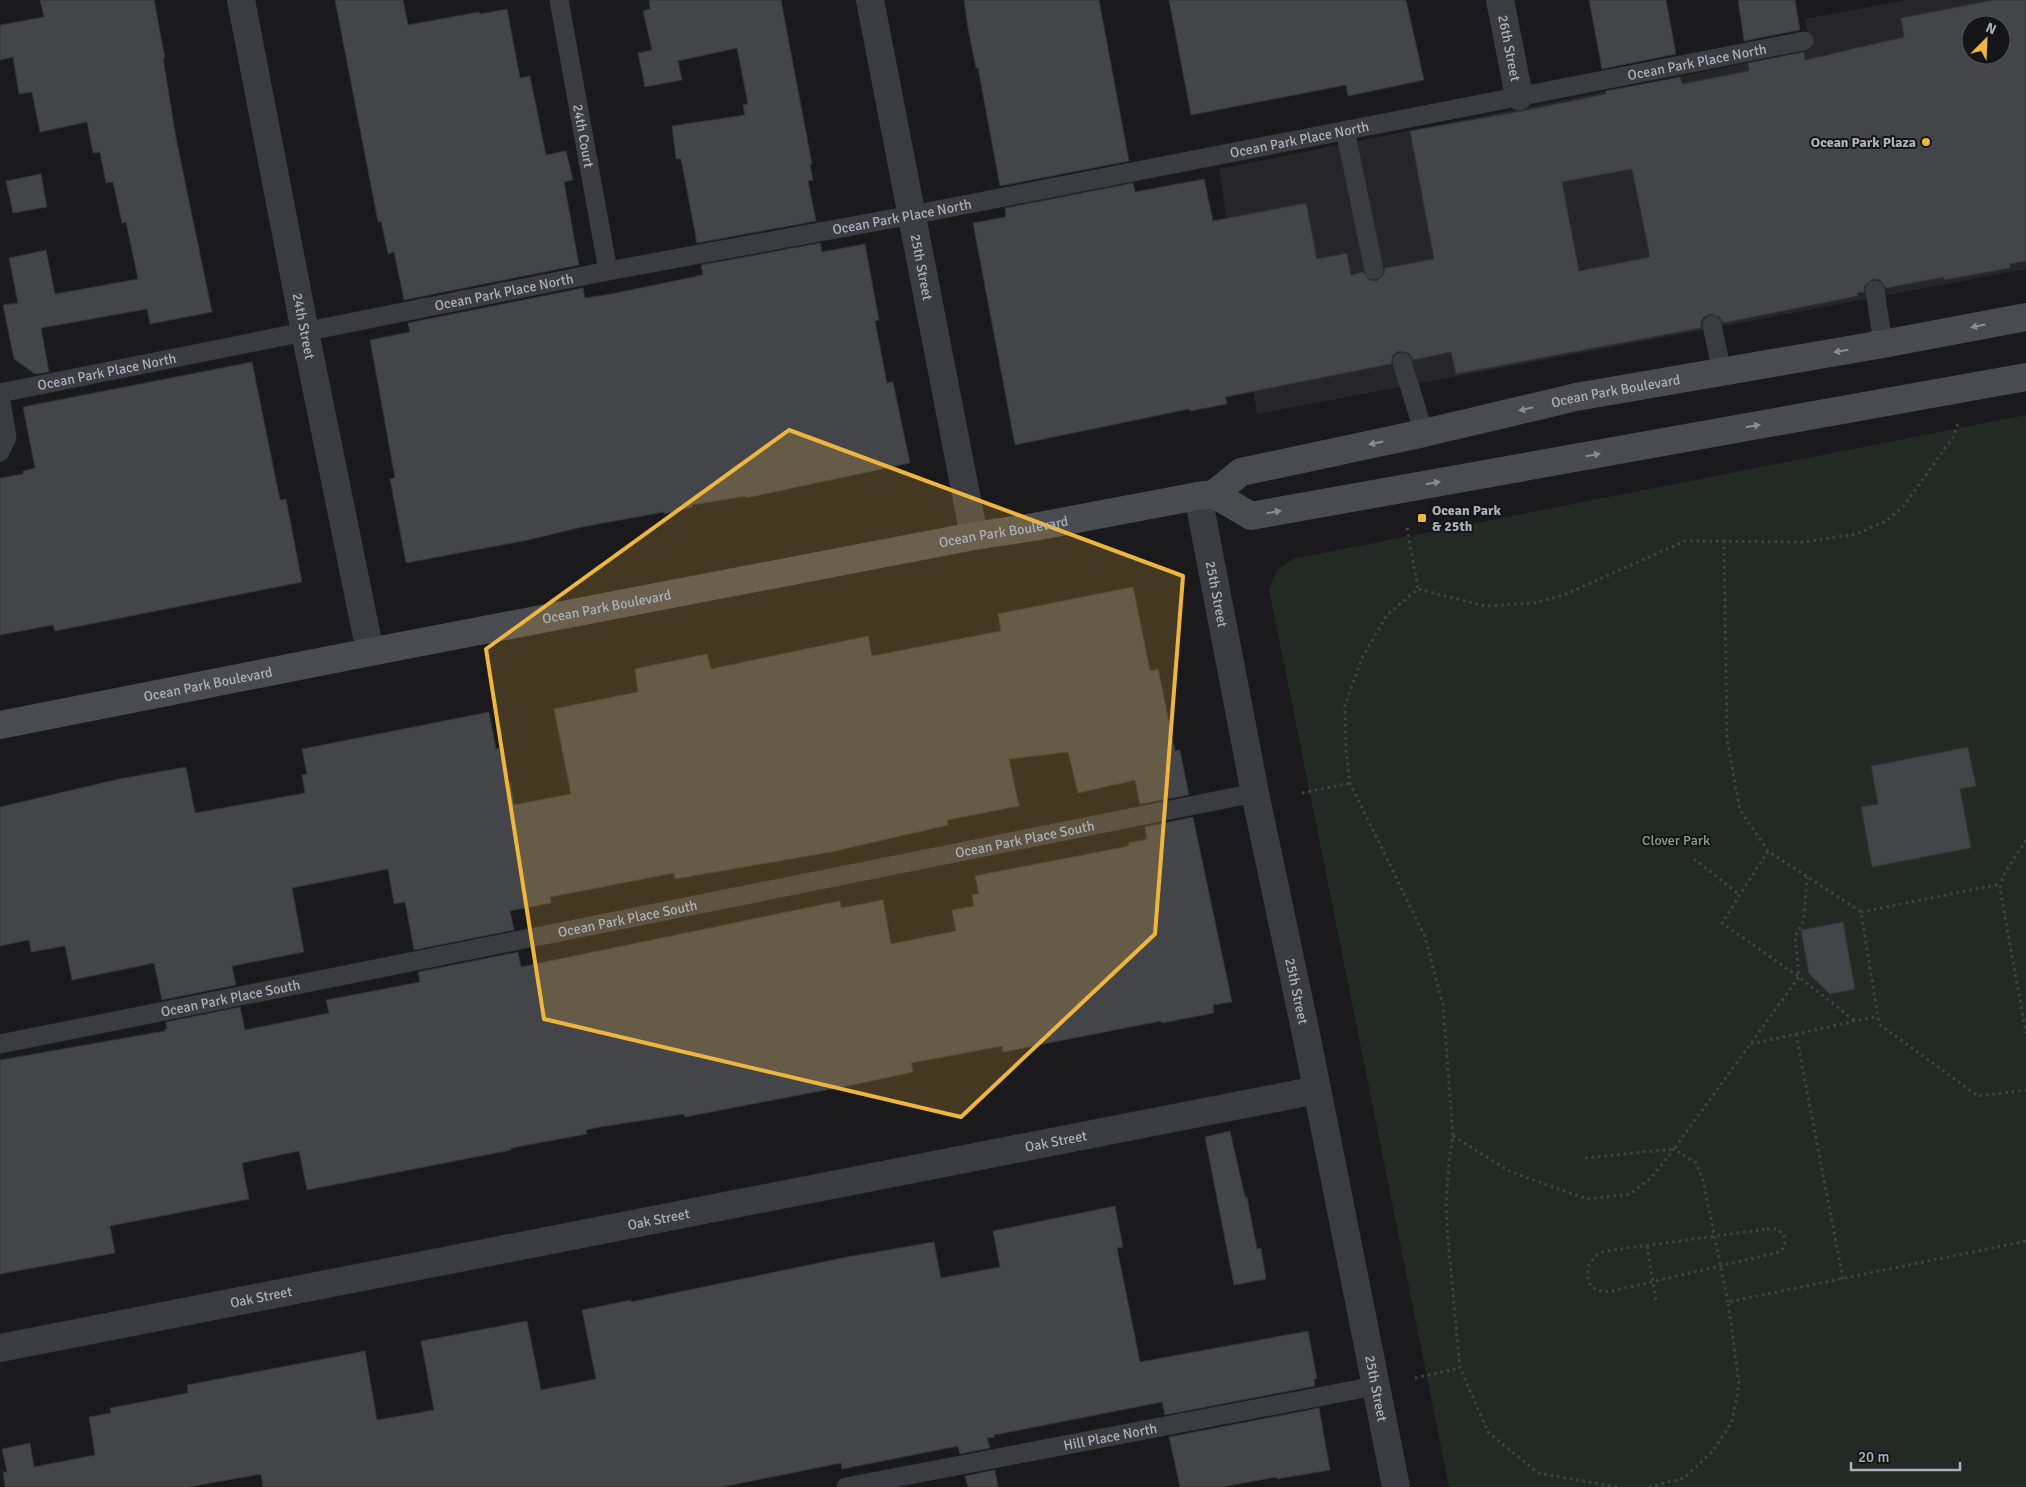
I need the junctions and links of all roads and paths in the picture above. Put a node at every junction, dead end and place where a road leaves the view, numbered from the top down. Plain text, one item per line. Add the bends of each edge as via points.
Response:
1 (241, 0) edge
2 (559, 0) edge
3 (870, 0) edge
4 (1500, 0) edge
5 (1804, 41) dead end
6 (1519, 96) junction
7 (1345, 130) junction
8 (912, 215) junction
9 (1374, 270) dead end
10 (608, 271) junction
11 (1875, 290) dead end
12 (2026, 317) edge
13 (1712, 325) dead end
14 (305, 332) junction
15 (1883, 344) junction
16 (1402, 362) dead end
17 (1722, 372) junction
18 (2026, 377) edge
19 (0, 395) edge
20 (1958, 421) dead end
21 (1424, 433) junction
22 (0, 452) edge
23 (1206, 495) junction
24 (1407, 528) dead end
25 (974, 536) junction
26 (1724, 540) junction
27 (1418, 589) junction
28 (370, 652) junction
29 (0, 725) edge
30 (1350, 783) junction
31 (1255, 793) junction
32 (1302, 793) dead end
33 (2026, 840) edge
34 (1768, 851) junction
35 (1694, 859) dead end
36 (1807, 877) junction
37 (2001, 884) junction
38 (1740, 895) junction
39 (1861, 912) junction
40 (1799, 977) junction
41 (1878, 1016) junction
42 (1855, 1021) junction
43 (2026, 1033) edge
44 (1796, 1034) junction
45 (0, 1044) edge
46 (1750, 1044) junction
47 (1317, 1090) junction
48 (2026, 1090) edge
49 (1453, 1136) junction
50 (1674, 1150) junction
51 (1585, 1158) dead end
52 (1715, 1237) junction
53 (2026, 1241) edge
54 (1647, 1246) junction
55 (1720, 1266) junction
56 (1843, 1279) junction
57 (1653, 1282) junction
58 (1656, 1302) dead end
59 (1728, 1302) junction
60 (0, 1348) edge
61 (1460, 1368) junction
62 (1415, 1378) dead end
63 (1375, 1386) junction
64 (846, 1487) edge
65 (1396, 1487) edge
66 (1617, 1487) edge
67 (1650, 1487) edge

1 - 14 street, 24th Street
2 - 10 lane, 24th Court
3 - 8 street, 25th Street
4 - 6 street, 26th Street
5 - 6 lane, Ocean Park Place North
6 - 7 lane, Ocean Park Place North
7 - 8 lane, Ocean Park Place North
7 - 9 lane
8 - 10 lane, Ocean Park Place North
8 - 25 street, 25th Street
10 - 14 lane, Ocean Park Place North
11 - 15 lane
12 -> 15 street, Ocean Park Boulevard
13 - 17 lane
14 - 19 lane, Ocean Park Place North
14 - 28 street, 24th Street
15 -> 17 street, Ocean Park Boulevard
16 - 21 lane
17 -> 21 street, Ocean Park Boulevard via 1576,397
23 -> 18 street via 1251,516
19 - 22 lane, Ocean Park Place North via 7,437
20 - 26 path via 1954,436 1904,507 1884,522 1856,534 1804,542
21 -> 23 street, Ocean Park Boulevard via 1242,472
23 - 25 street, Ocean Park Boulevard
23 - 31 street, 25th Street
24 - 27 path
25 - 28 street, Ocean Park Boulevard
26 - 27 path via 1685,541 1564,594 1534,603 1485,606
26 - 34 path via 1727,740 1740,810
27 - 30 path via 1387,615 1363,656 1345,705
28 - 29 street, Ocean Park Boulevard
30 - 32 path
30 - 49 path via 1425,937 1443,1005
31 - 45 lane, Ocean Park Place South
31 - 47 street, 25th Street
33 - 37 path
34 - 36 path
34 - 38 path
35 - 38 path
36 - 39 path
36 - 40 path via 1804,920 1795,936
37 - 39 path
37 - 43 path
38 - 40 path via 1722,923
39 - 41 path
40 - 42 path
40 - 46 path
41 - 42 path
41 - 48 path via 1879,1024 1978,1096
42 - 44 path
44 - 46 path
44 - 56 path
46 - 50 path
47 - 60 street, Oak Street
47 - 63 street, 25th Street
49 - 50 path via 1511,1172 1588,1199 1630,1194 1652,1177
49 - 61 path via 1446,1207
50 - 51 path
50 - 52 path via 1696,1163 1704,1180
52 - 54 path
52 - 55 path
52 - 55 path via 1767,1229 1777,1229 1784,1234 1785,1245 1780,1252
53 - 56 path
54 - 57 path
54 - 57 path via 1596,1255 1589,1265 1587,1277 1591,1286 1603,1292
55 - 57 path
55 - 59 path
56 - 59 path
57 - 58 path
59 - 67 path via 1739,1384 1732,1422 1713,1451 1684,1478
61 - 62 path
61 - 66 path via 1488,1432 1538,1473
63 - 64 lane, Hill Place North
63 - 65 street, 25th Street

